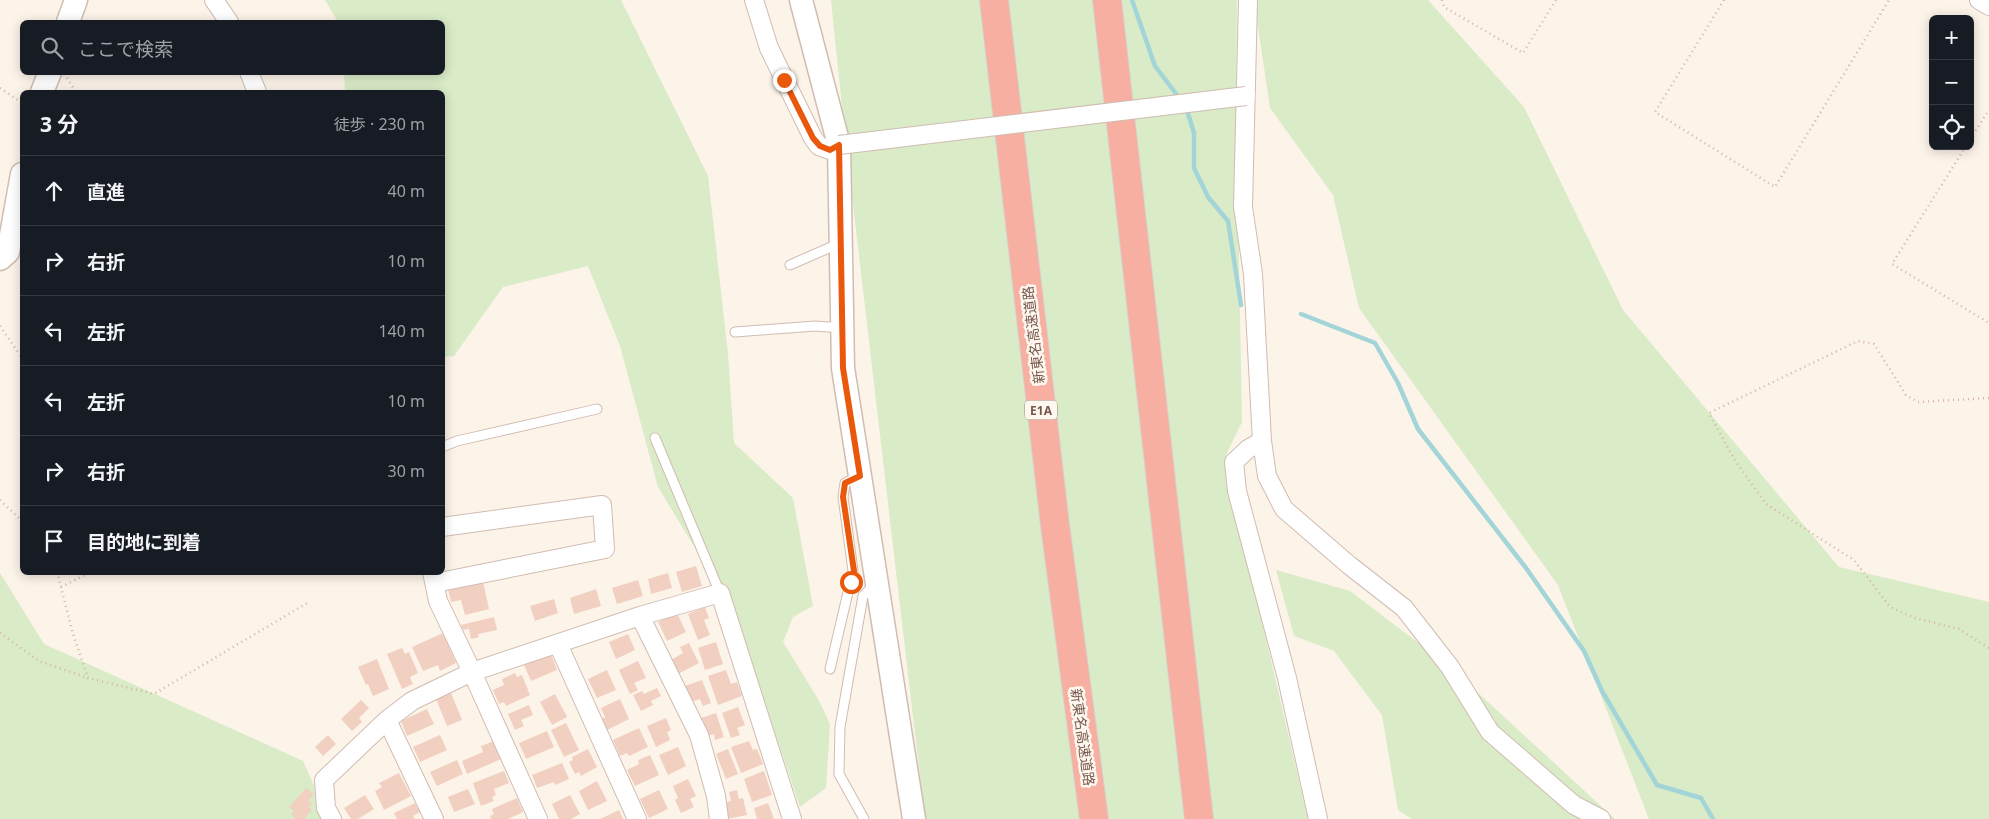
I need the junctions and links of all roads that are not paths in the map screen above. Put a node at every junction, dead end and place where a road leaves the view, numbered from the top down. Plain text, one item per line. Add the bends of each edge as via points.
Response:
1 (76, 0) edge
2 (214, 0) edge
3 (754, 0) edge
4 (802, 0) edge
5 (994, 0) edge
6 (1107, 0) edge
7 (1248, 0) edge
8 (1979, 0) edge
9 (1989, 6) edge
10 (69, 20) edge
11 (228, 20) edge
12 (49, 75) edge
13 (250, 75) edge
14 (43, 90) edge
15 (255, 90) edge
16 (1246, 96) junction
17 (839, 145) junction
18 (20, 185) edge
19 (841, 246) junction
20 (0, 259) edge
21 (790, 265) dead end
22 (842, 328) junction
23 (736, 332) dead end
24 (597, 409) dead end
25 (655, 438) dead end
26 (1262, 441) junction
27 (445, 446) edge
28 (860, 476) junction
29 (445, 527) edge
30 (433, 578) edge
31 (877, 582) junction
32 (720, 593) junction
33 (640, 616) junction
34 (558, 644) junction
35 (830, 669) dead end
36 (472, 672) junction
37 (387, 720) junction
38 (332, 819) edge
39 (434, 819) edge
40 (538, 819) edge
41 (637, 819) edge
42 (719, 819) edge
43 (792, 819) edge
44 (864, 819) edge
45 (914, 819) edge
46 (1094, 819) edge
47 (1199, 819) edge
48 (1318, 819) edge
49 (1601, 819) edge

1 - 10 street
2 - 11 street
3 - 17 street via 769,48 813,138 830,150
4 - 17 street
5 - 46 highway, 新東名高速道路 / E1A via 1055,525
6 - 47 highway
7 - 16 street
8 - 9 street
12 - 14 street
13 - 15 street
16 - 17 street, bridge
16 - 26 street via 1243,207 1253,274
17 - 19 street
18 - 20 street via 8,252
19 - 21 lane via 831,247
19 - 22 street
22 - 23 lane via 815,326
22 - 28 street via 843,368
24 - 27 lane
25 - 32 lane
26 - 48 street via 1248,448 1234,462 1237,491 1287,678
26 - 49 street via 1267,476 1284,509 1404,608 1450,667 1490,732 1574,805
28 - 31 street
28 - 35 lane via 845,483 843,497 854,571
29 - 30 street via 602,505 605,549
30 - 36 street via 438,601
31 - 44 lane via 863,596 840,727 839,774
31 - 45 street
32 - 33 street
32 - 43 street
33 - 34 street
33 - 42 street via 699,735
34 - 36 street
34 - 41 street
36 - 37 street via 412,701
36 - 40 street
37 - 38 street via 324,780 326,808
37 - 39 street

